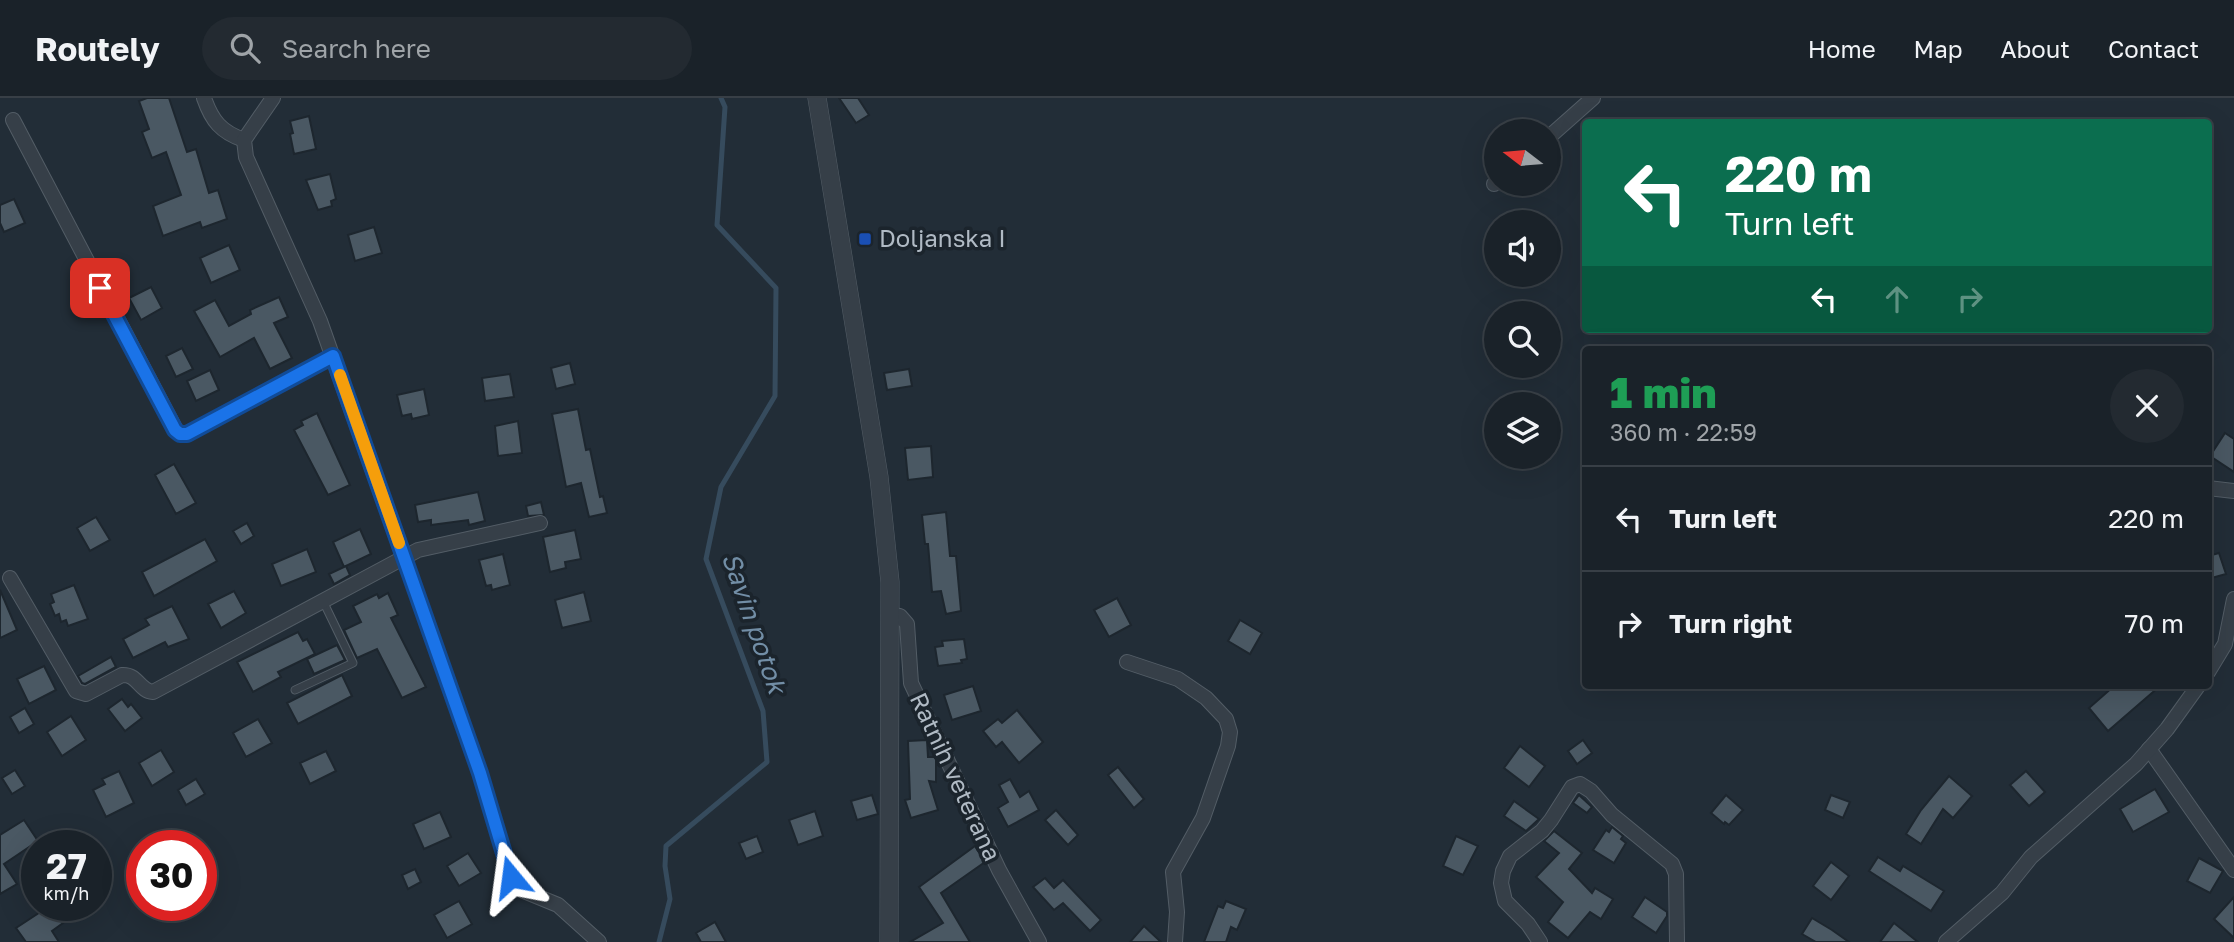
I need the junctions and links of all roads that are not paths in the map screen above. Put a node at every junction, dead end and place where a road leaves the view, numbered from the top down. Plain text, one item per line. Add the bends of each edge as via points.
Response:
1 (204, 98) edge
2 (273, 98) edge
3 (817, 98) edge
4 (1593, 98) edge
5 (13, 120) dead end
6 (1561, 126) edge
7 (244, 139) junction
8 (333, 356) junction
9 (2212, 488) edge
10 (2234, 491) edge
11 (540, 523) dead end
12 (404, 558) junction
13 (10, 578) dead end
14 (323, 601) junction
15 (2233, 609) edge
16 (890, 614) junction
17 (1126, 662) dead end
18 (2212, 665) edge
19 (2196, 689) edge
20 (295, 690) dead end
21 (2149, 749) junction
22 (2234, 870) edge
23 (599, 942) edge
24 (889, 942) edge
25 (1039, 942) edge
26 (1175, 942) edge
27 (1540, 942) edge
28 (1677, 942) edge
29 (1946, 942) edge

1 - 7 street via 215,124
2 - 7 street
3 - 16 street via 879,477
4 - 6 street
5 - 8 street via 177,432 187,434
7 - 8 street via 246,158
8 - 12 street
9 - 10 street
11 - 12 street via 418,550
12 - 14 street
12 - 23 street via 480,773 511,877 519,889 558,905
13 - 14 street via 74,689 82,694 128,674 153,692
14 - 20 lane via 353,663
15 - 18 street via 2225,644
16 - 24 street
16 - 25 street, Ratnih veterana via 907,624 911,683 999,870
17 - 26 street via 1178,679 1226,719 1230,732 1203,818 1174,872
19 - 21 street
21 - 22 street
21 - 29 street
27 - 28 street via 1505,901 1503,871 1510,856 1542,831 1572,787 1580,784 1672,864

